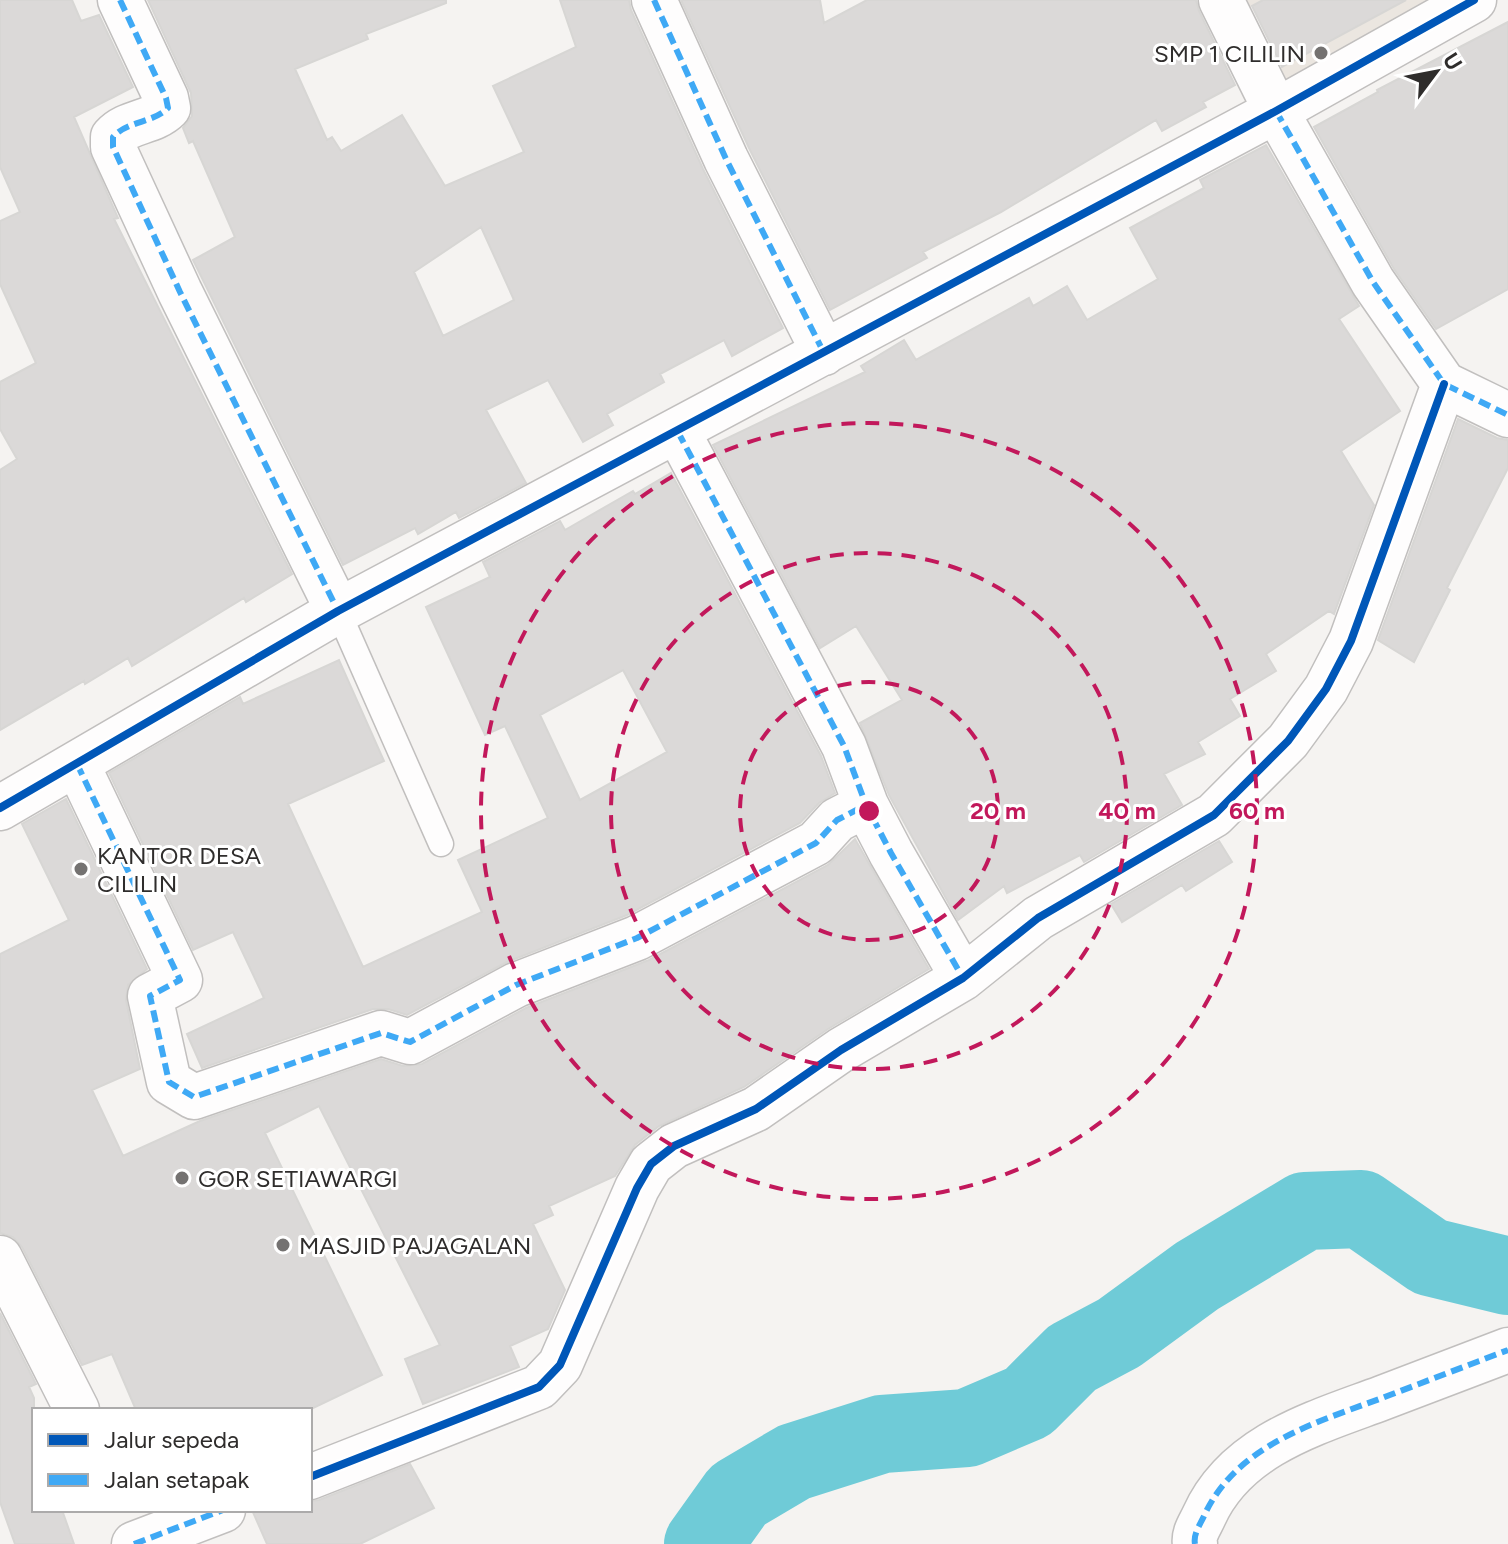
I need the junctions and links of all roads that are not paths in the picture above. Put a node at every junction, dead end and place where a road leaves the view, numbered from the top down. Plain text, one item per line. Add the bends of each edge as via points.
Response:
1 (120, 0) edge
2 (654, 0) edge
3 (1221, 0) edge
4 (1474, 0) edge
5 (1276, 111) junction
6 (824, 353) junction
7 (1444, 384) junction
8 (1508, 415) edge
9 (678, 432) junction
10 (338, 611) junction
11 (77, 764) junction
12 (866, 805) junction
13 (0, 808) edge
14 (441, 844) dead end
15 (963, 978) junction
16 (0, 1258) edge
17 (1508, 1350) edge
18 (76, 1408) edge
19 (312, 1476) edge
20 (216, 1512) edge
21 (142, 1534) edge
22 (1195, 1544) edge

1 - 10 street via 168,108 119,130 113,147
2 - 6 street via 726,159
3 - 5 street
4 - 5 street
5 - 6 street
5 - 7 street via 1373,282
6 - 9 street
7 - 8 street
7 - 15 street via 1351,641 1326,689 1288,741 1214,815 1038,918
9 - 10 street
9 - 12 street via 844,746
10 - 11 street
10 - 14 lane
11 - 12 street via 180,980 150,996 169,1082 194,1097 381,1033 410,1042 516,985 637,938 816,843 837,820
11 - 13 street
12 - 15 street
15 - 19 street via 841,1050 756,1109 674,1146 651,1164 560,1365 539,1387
16 - 18 street
17 - 22 street via 1293,1431 1258,1452 1227,1480 1206,1510
20 - 21 street

